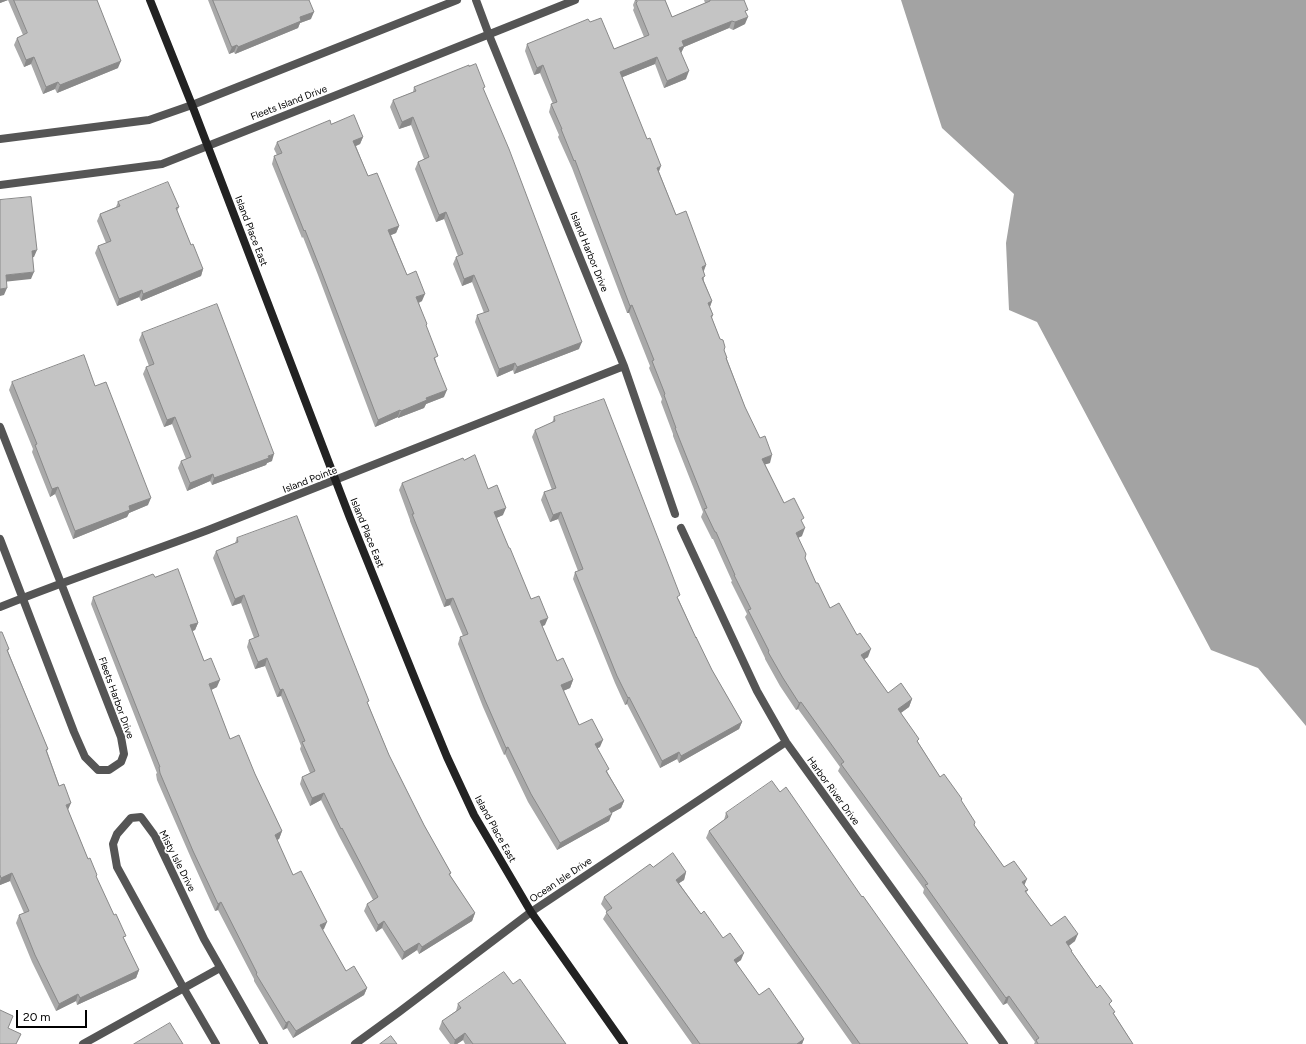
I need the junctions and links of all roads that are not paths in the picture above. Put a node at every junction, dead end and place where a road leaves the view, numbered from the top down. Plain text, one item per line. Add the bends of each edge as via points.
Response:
1 (150, 0) edge
2 (457, 0) edge
3 (476, 0) edge
4 (575, 0) edge
5 (489, 35) junction
6 (192, 105) junction
7 (0, 140) edge
8 (208, 146) junction
9 (0, 185) edge
10 (624, 366) junction
11 (0, 427) edge
12 (336, 480) junction
13 (676, 514) dead end
14 (681, 528) dead end
15 (0, 539) edge
16 (62, 584) junction
17 (22, 598) junction
18 (0, 607) edge
19 (786, 742) junction
20 (531, 912) junction
21 (220, 968) junction
22 (184, 989) junction
23 (83, 1044) edge
24 (216, 1044) edge
25 (264, 1044) edge
26 (355, 1044) edge
27 (624, 1044) edge
28 (1004, 1044) edge

1 - 6 street, Island Place East
2 - 6 street
3 - 5 street, Island Harbor Drive
4 - 5 street, Fleets Island Drive
5 - 8 street, Fleets Island Drive
5 - 10 street, Island Harbor Drive
6 - 7 street via 149,120
6 - 8 street, Island Place East
8 - 9 street, Fleets Island Drive via 162,164
8 - 12 street, Island Place East
10 - 12 street, Island Pointe
10 - 13 street, Island Harbor Drive
11 - 16 street, Fleets Harbor Drive
12 - 16 street, Island Pointe
12 - 20 street, Island Place East via 447,757 474,815
14 - 19 street, Harbor River Drive via 758,691
15 - 17 street, Fleets Harbor Drive
16 - 17 street, Island Pointe
16 - 17 street, Fleets Harbor Drive via 121,737 124,754 121,762 109,770 98,770 85,757
17 - 18 street, Island Pointe
19 - 20 street, Ocean Isle Drive
19 - 28 street, Harbor River Drive
20 - 26 street, Ocean Isle Drive
20 - 27 street, Island Place East
21 - 22 street
21 - 22 street, Misty Isle Drive via 155,836 141,817 131,818 117,834 113,844 117,867
21 - 25 street, Misty Isle Drive
22 - 23 street
22 - 24 street, Misty Isle Drive

